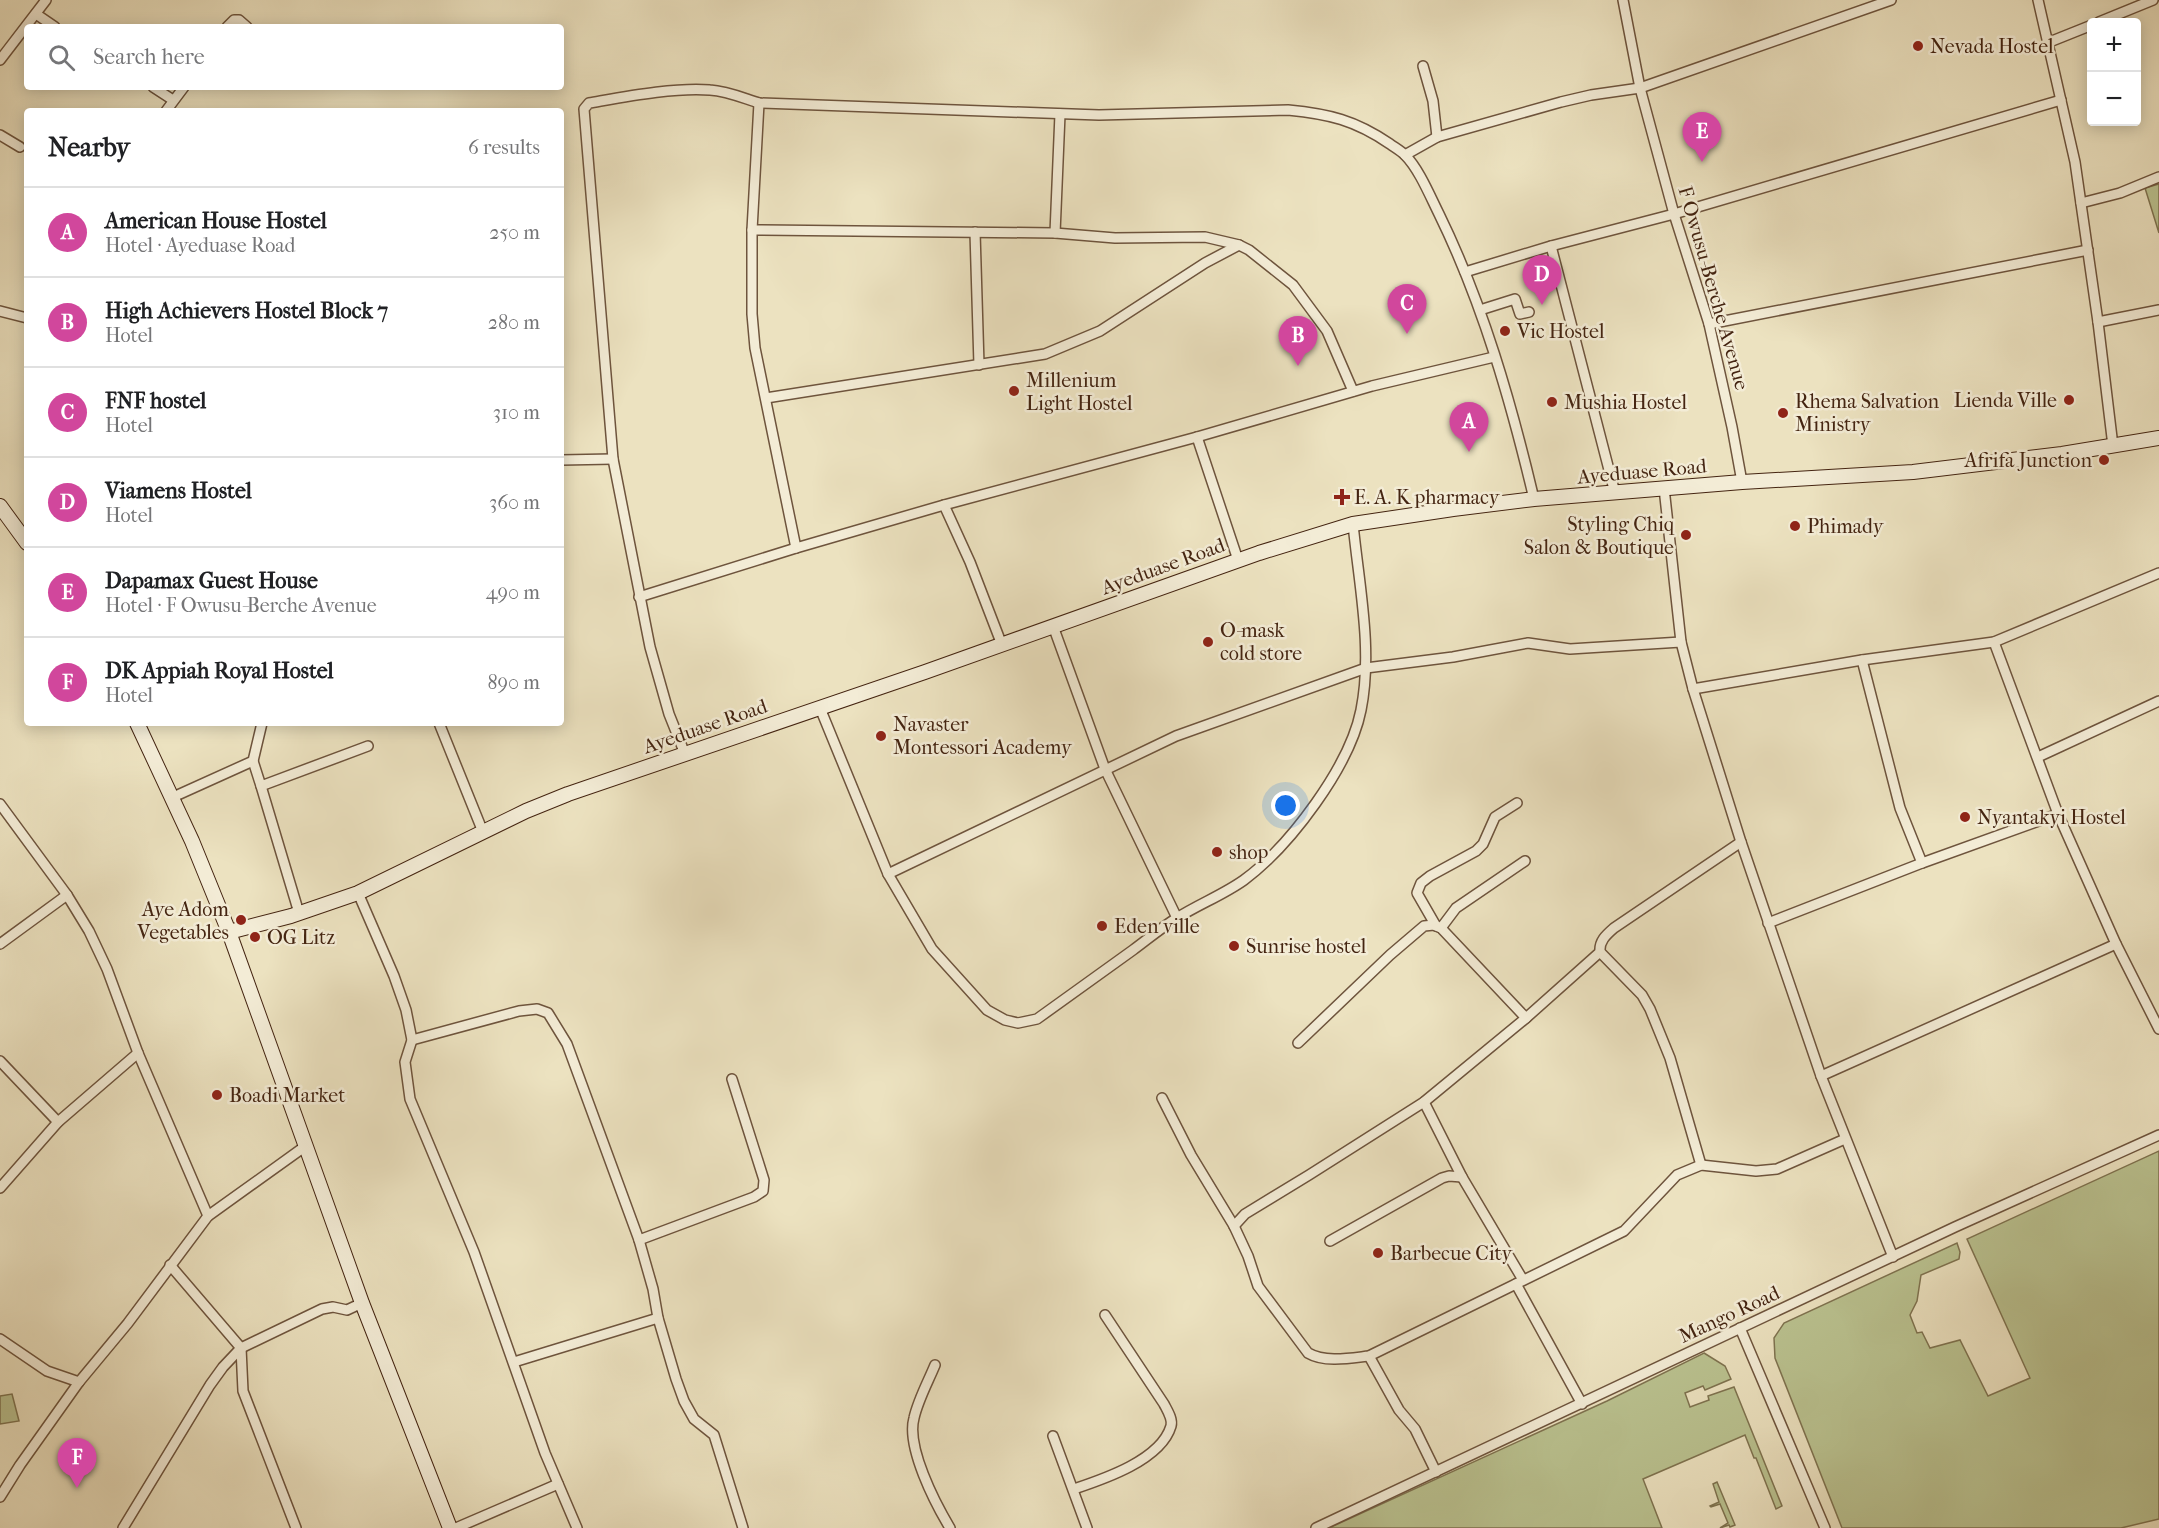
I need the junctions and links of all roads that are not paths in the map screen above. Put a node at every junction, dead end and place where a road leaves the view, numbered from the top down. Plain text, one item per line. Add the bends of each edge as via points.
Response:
1 (46, 0) edge
2 (1623, 0) edge
3 (1891, 0) edge
4 (2038, 0) edge
5 (2153, 0) edge
6 (36, 14) junction
7 (2109, 18) edge
8 (28, 24) edge
9 (51, 24) edge
10 (230, 24) edge
11 (244, 24) edge
12 (2087, 28) edge
13 (24, 29) edge
14 (2047, 44) junction
15 (0, 60) edge
16 (1423, 66) dead end
17 (1640, 88) junction
18 (158, 90) edge
19 (181, 90) edge
20 (173, 100) junction
21 (2061, 100) junction
22 (759, 104) junction
23 (168, 108) edge
24 (1060, 114) junction
25 (0, 135) edge
26 (1437, 137) junction
27 (20, 147) dead end
28 (1405, 155) junction
29 (2159, 177) edge
30 (2081, 203) junction
31 (1674, 214) junction
32 (752, 230) junction
33 (975, 232) junction
34 (1055, 233) junction
35 (1239, 245) junction
36 (1551, 246) junction
37 (2088, 250) junction
38 (1466, 272) junction
39 (1480, 310) junction
40 (2159, 310) edge
41 (0, 311) edge
42 (1529, 312) dead end
43 (24, 317) edge
44 (2098, 322) junction
45 (1709, 324) junction
46 (1494, 357) junction
47 (979, 364) junction
48 (1353, 391) junction
49 (766, 398) junction
50 (1197, 437) junction
51 (2159, 438) edge
52 (2113, 447) junction
53 (613, 459) junction
54 (564, 460) edge
55 (1742, 482) junction
56 (1664, 488) junction
57 (1615, 493) junction
58 (1534, 499) junction
59 (944, 505) junction
60 (0, 506) edge
61 (1353, 524) junction
62 (24, 539) edge
63 (796, 548) junction
64 (1238, 560) junction
65 (2159, 573) edge
66 (639, 597) junction
67 (1053, 626) junction
68 (1681, 642) junction
69 (1994, 642) junction
70 (1002, 645) junction
71 (1862, 660) junction
72 (1366, 668) junction
73 (1693, 689) junction
74 (2158, 704) edge
75 (820, 708) junction
76 (139, 726) edge
77 (261, 726) edge
78 (440, 726) edge
79 (368, 746) dead end
80 (685, 754) junction
81 (2038, 757) junction
82 (253, 761) junction
83 (1106, 769) junction
84 (261, 786) junction
85 (171, 798) junction
86 (1517, 803) dead end
87 (0, 804) edge
88 (2058, 814) junction
89 (483, 832) junction
90 (1741, 842) junction
91 (1525, 861) dead end
92 (1922, 863) junction
93 (888, 874) junction
94 (358, 893) junction
95 (67, 895) junction
96 (299, 913) junction
97 (1177, 918) junction
98 (1768, 923) junction
99 (1438, 927) junction
100 (229, 932) junction
101 (0, 944) edge
102 (2116, 944) junction
103 (1600, 952) junction
104 (1526, 1018) junction
105 (2159, 1029) edge
106 (412, 1040) junction
107 (1298, 1043) dead end
108 (138, 1053) junction
109 (0, 1061) edge
110 (1821, 1076) junction
111 (732, 1079) dead end
112 (1162, 1098) dead end
113 (1424, 1102) junction
114 (58, 1122) junction
115 (2159, 1135) edge
116 (1845, 1140) junction
117 (307, 1145) junction
118 (1701, 1165) junction
119 (1462, 1177) junction
120 (0, 1188) edge
121 (208, 1216) junction
122 (1234, 1226) junction
123 (639, 1240) junction
124 (1330, 1240) dead end
125 (1893, 1257) junction
126 (170, 1265) junction
127 (1520, 1282) junction
128 (362, 1303) junction
129 (1105, 1315) dead end
130 (658, 1318) junction
131 (1740, 1328) junction
132 (0, 1339) edge
133 (241, 1348) junction
134 (1370, 1356) junction
135 (514, 1362) junction
136 (935, 1365) dead end
137 (79, 1382) junction
138 (1582, 1404) junction
139 (1053, 1436) dead end
140 (1436, 1472) junction
141 (558, 1484) junction
142 (1074, 1489) junction
143 (0, 1497) edge
144 (123, 1528) edge
145 (296, 1528) edge
146 (450, 1528) edge
147 (456, 1528) edge
148 (577, 1528) edge
149 (743, 1528) edge
150 (950, 1528) edge
151 (1088, 1528) edge
152 (1316, 1528) edge
153 (1825, 1528) edge

1 - 6 street
2 - 17 street, F Owusu-Berche Avenue
3 - 17 street
4 - 14 street
5 - 7 street
6 - 8 street
6 - 9 street
10 - 11 street via 239,20
12 - 14 street
13 - 15 street
14 - 21 street
16 - 26 street via 1433,100
17 - 26 street via 1561,102
17 - 31 street, F Owusu-Berche Avenue
18 - 20 street
19 - 20 street
20 - 23 street
21 - 30 street
21 - 31 street
22 - 24 street
22 - 32 street
22 - 53 street via 710,90 585,105
24 - 28 street via 1288,110 1318,113 1346,120
24 - 34 street
25 - 27 street
26 - 28 street
28 - 38 street
29 - 30 street
30 - 37 street
31 - 36 street
31 - 45 street, F Owusu-Berche Avenue
32 - 33 street
32 - 49 street via 752,314
33 - 34 street
33 - 47 street
34 - 35 street via 1115,238 1205,237
35 - 47 street via 1089,337 1045,354
35 - 48 street via 1293,285 1327,331
36 - 38 street
36 - 57 street
37 - 44 street
37 - 45 street
38 - 39 street
39 - 42 street via 1515,300 1520,314
39 - 46 street
40 - 44 street
41 - 43 street
44 - 52 street
45 - 55 street, F Owusu-Berche Avenue
46 - 48 street
46 - 58 street
47 - 49 street
48 - 50 street
49 - 63 street
50 - 59 street
50 - 64 street
51 - 52 street, Ayeduase Road
52 - 55 street, Ayeduase Road via 1913,472
53 - 54 street
53 - 66 street
55 - 56 street, Ayeduase Road
56 - 57 street, Ayeduase Road
56 - 68 street
57 - 58 street, Ayeduase Road
58 - 61 street, Ayeduase Road
59 - 63 street
59 - 70 street
60 - 62 street
61 - 64 street, Ayeduase Road
61 - 72 street
63 - 66 street
64 - 67 street, Ayeduase Road
65 - 69 street
66 - 80 street via 669,714
67 - 70 street, Ayeduase Road
67 - 83 street
68 - 72 street via 1570,649 1528,643
68 - 73 street
69 - 71 street
69 - 81 street
70 - 75 street, Ayeduase Road
71 - 73 street
71 - 92 street via 1900,808
72 - 83 street via 1176,736
72 - 97 street via 1355,736 1319,799 1264,864 1223,894
73 - 90 street
74 - 81 street
75 - 80 street, Ayeduase Road
75 - 93 street
76 - 85 street
77 - 82 street
78 - 89 street
79 - 84 street
80 - 89 street, Ayeduase Road via 568,794
81 - 88 street
82 - 84 street
82 - 85 street
83 - 93 street
83 - 97 street
84 - 96 street
85 - 100 street
86 - 99 street via 1495,817 1476,851 1421,883 1417,893
87 - 95 street
88 - 92 street
88 - 102 street
89 - 94 street, Ayeduase Road
90 - 98 street
90 - 103 street via 1614,928 1599,946
91 - 99 street via 1456,908
92 - 98 street
93 - 97 street via 932,949 987,1010 1018,1023 1037,1019
94 - 96 street, Ayeduase Road
94 - 106 street via 394,976
95 - 101 street
95 - 108 street via 107,969
96 - 100 street, Ayeduase Road
98 - 110 street
99 - 104 street
99 - 107 street via 1424,926
100 - 117 street
102 - 105 street
102 - 110 street
103 - 104 street
103 - 118 street via 1642,995 1650,1009 1670,1058
104 - 113 street
106 - 123 street via 519,1011 537,1009 548,1013 567,1044
106 - 135 street via 405,1062 410,1099 471,1242
108 - 114 street
108 - 121 street
109 - 114 street
110 - 116 street
111 - 123 street via 764,1180 763,1191
112 - 122 street
113 - 119 street
113 - 122 street via 1245,1214
114 - 120 street
115 - 125 street, Mango Road
116 - 118 street via 1777,1169 1756,1171
116 - 125 street
117 - 121 street
117 - 128 street
118 - 127 street via 1677,1175 1624,1231
119 - 124 street via 1442,1178
119 - 127 street
121 - 126 street
122 - 134 street via 1258,1286 1308,1353 1334,1359
123 - 130 street
125 - 131 street, Mango Road
126 - 133 street
126 - 137 street
127 - 134 street
127 - 138 street
128 - 133 street via 347,1310 333,1306 322,1310
128 - 146 street
129 - 142 street via 1164,1404 1171,1426 1148,1456 1120,1473
130 - 135 street
130 - 149 street via 684,1401 694,1419 714,1435
131 - 138 street, Mango Road
131 - 153 street
132 - 137 street via 47,1371
133 - 144 street via 210,1385
133 - 145 street via 243,1391
134 - 140 street
135 - 141 street
136 - 150 street via 913,1419 913,1432 932,1498
137 - 143 street
138 - 140 street, Mango Road
139 - 142 street
140 - 152 street, Mango Road
141 - 147 street
141 - 148 street
142 - 151 street

